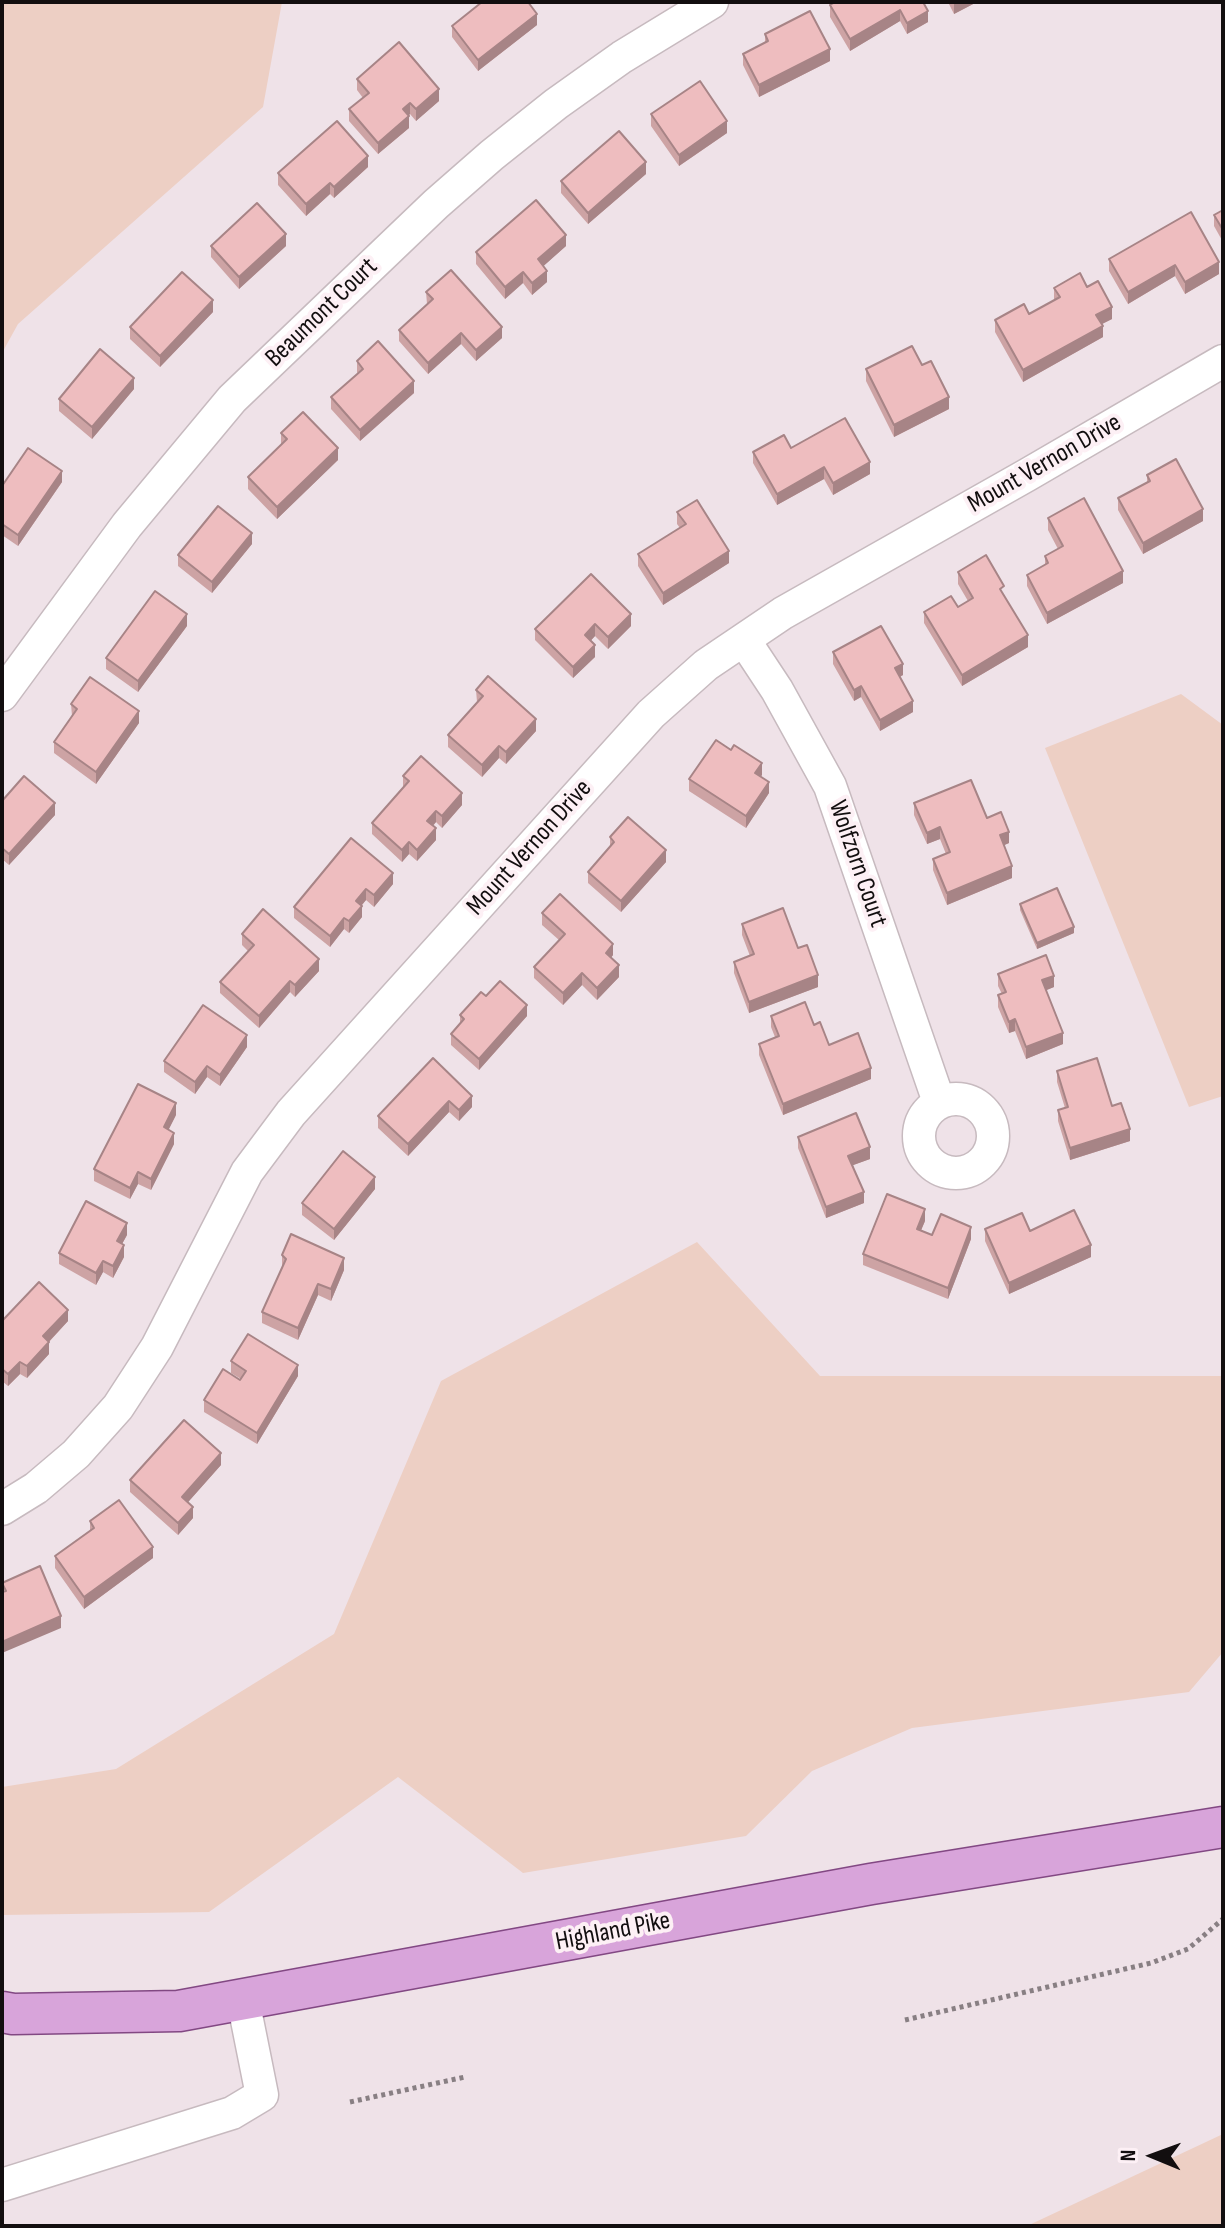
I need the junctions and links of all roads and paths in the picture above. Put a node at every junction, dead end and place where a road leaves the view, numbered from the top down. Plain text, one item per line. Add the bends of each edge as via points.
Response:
1 (712, 2) edge
2 (1223, 361) edge
3 (744, 640) junction
4 (2, 695) edge
5 (939, 1102) dead end
6 (2, 1509) edge
7 (1223, 1827) edge
8 (1223, 1919) edge
9 (243, 2000) junction
10 (2, 2012) edge
11 (905, 2020) dead end
12 (465, 2077) dead end
13 (350, 2102) dead end
14 (2, 2185) edge

1 - 4 street, Beaumont Court via 622,57 492,155 232,399 127,525
2 - 3 street, Mount Vernon Drive
3 - 5 street, Wolfzorn Court via 830,786
3 - 6 street, Mount Vernon Drive via 706,665 651,714 291,1113 247,1172 157,1347 118,1407 76,1454
7 - 9 main road, Highland Pike via 871,1884
8 - 11 path via 1188,1949 1151,1963
9 - 10 main road, Highland Pike via 179,2011
9 - 14 street via 262,2095 232,2113
12 - 13 path

